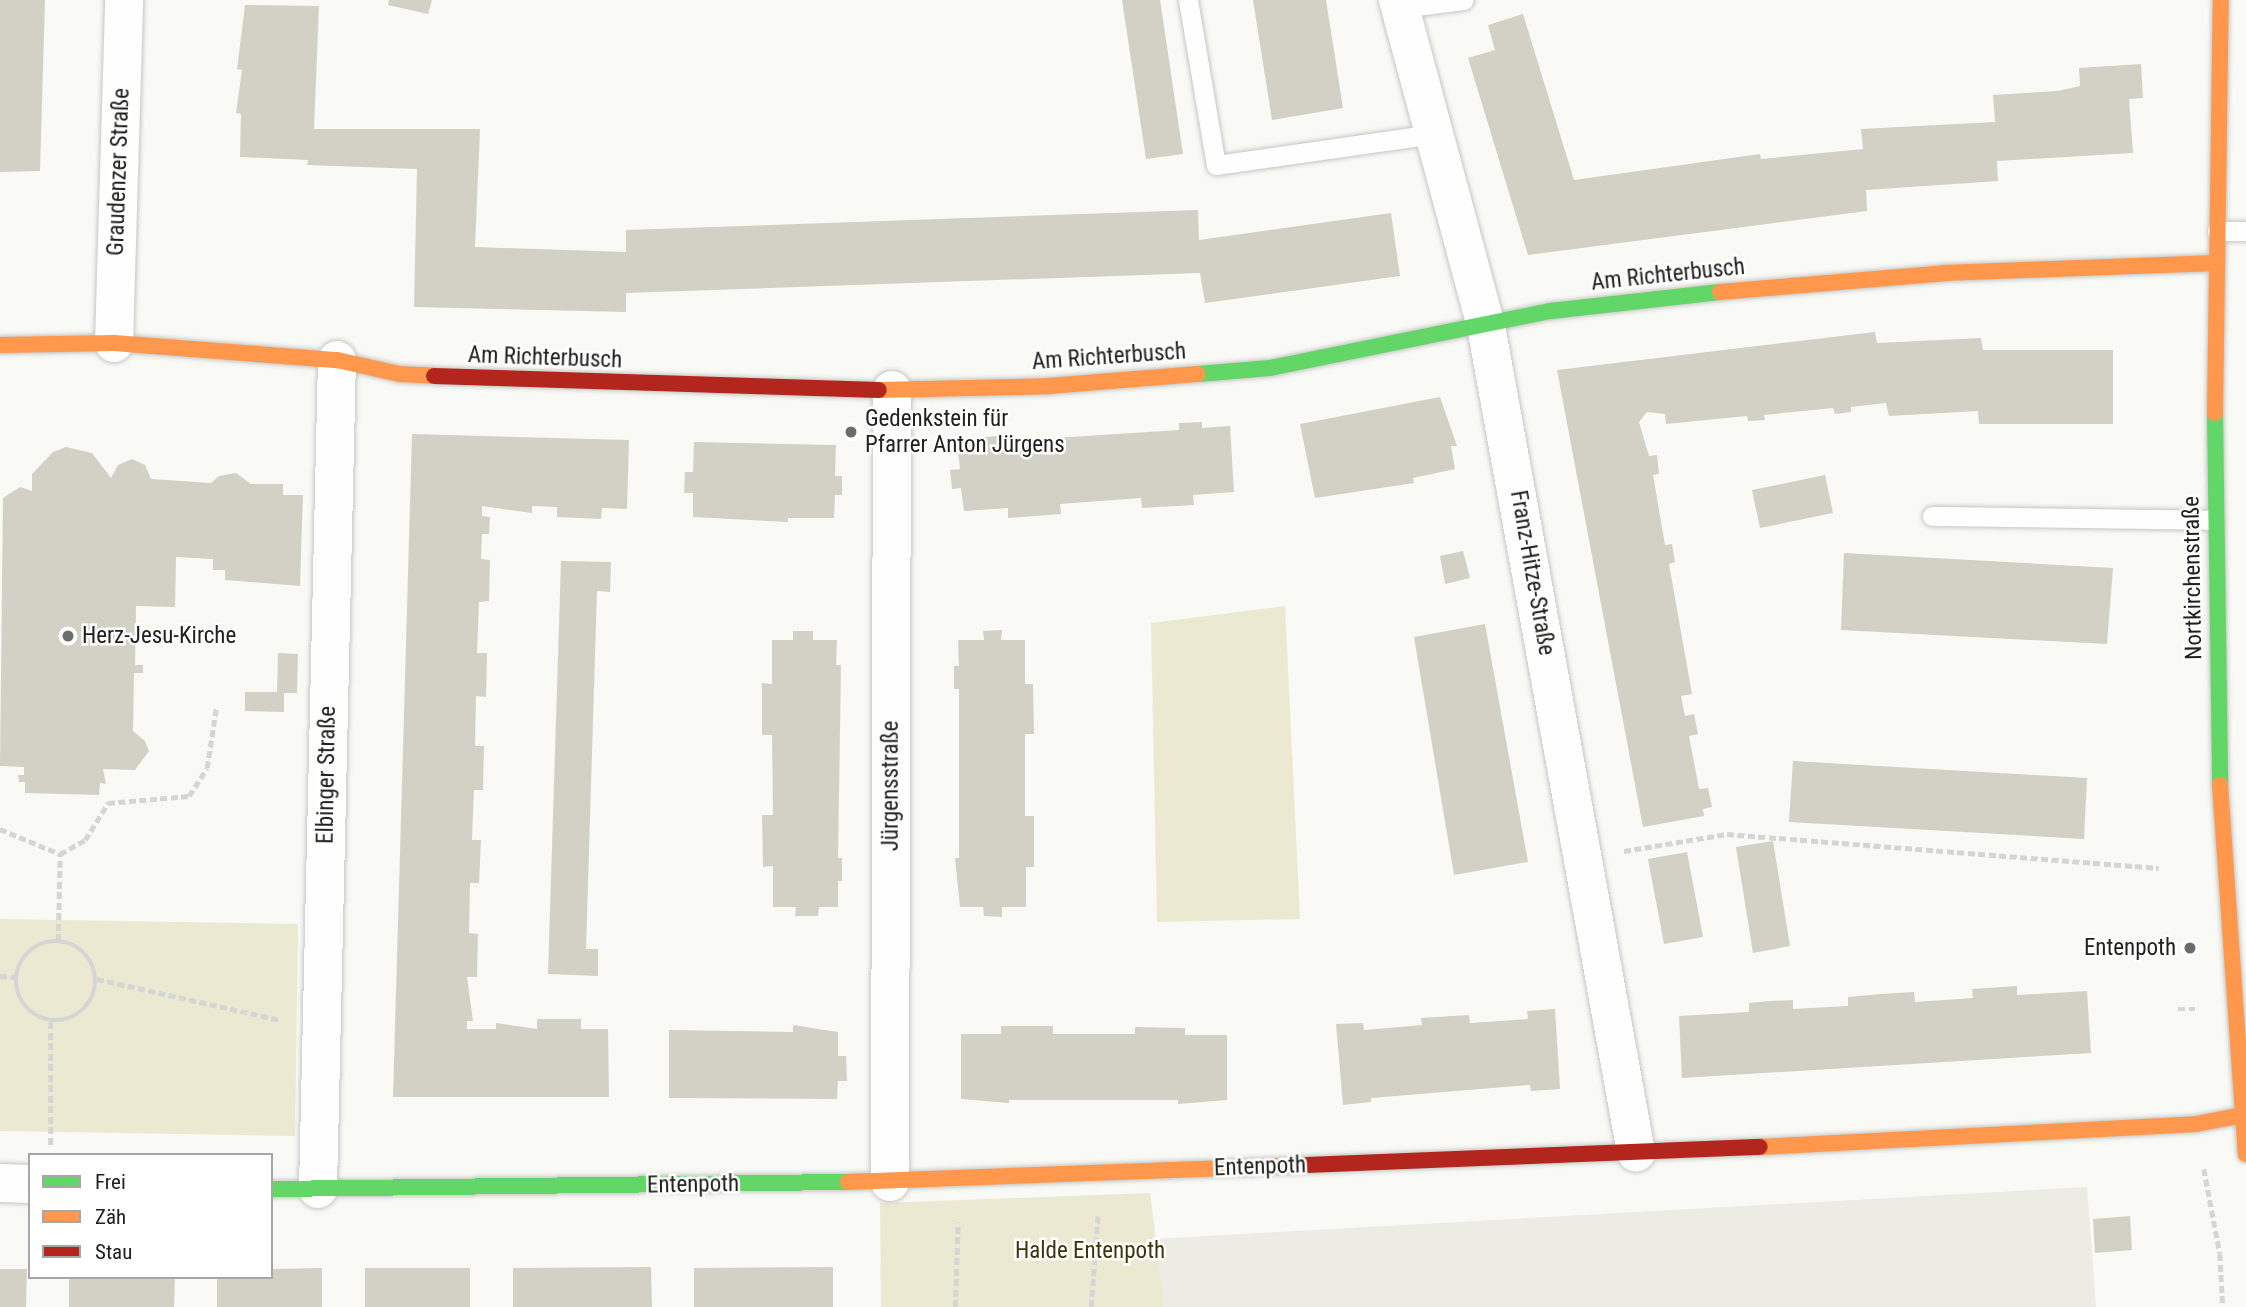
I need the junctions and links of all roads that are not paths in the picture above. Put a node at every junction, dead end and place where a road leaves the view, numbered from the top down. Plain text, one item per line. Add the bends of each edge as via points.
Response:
1 (124, 0) edge
2 (1188, 0) edge
3 (1464, 0) edge
4 (2221, 0) edge
5 (1399, 4) edge
6 (1436, 134) junction
7 (2246, 231) edge
8 (2217, 232) junction
9 (2216, 263) junction
10 (1486, 326) junction
11 (114, 344) junction
12 (0, 345) edge
13 (337, 360) junction
14 (892, 390) junction
15 (1932, 516) dead end
16 (2214, 520) junction
17 (2245, 1114) edge
18 (1636, 1152) junction
19 (2246, 1154) edge
20 (890, 1182) junction
21 (0, 1183) edge
22 (28, 1184) edge
23 (273, 1189) edge
24 (318, 1189) junction

1 - 11 street, Graudenzer Straße
2 - 6 lane via 1216,165
3 - 5 lane
4 - 8 street, Nortkirchenstraße
5 - 6 street, Franz-Hitze-Straße
6 - 10 street, Franz-Hitze-Straße
7 - 8 lane
8 - 9 street, Nortkirchenstraße
9 - 10 street, Am Richterbusch via 1944,273 1770,286 1551,311
9 - 16 street, Nortkirchenstraße
10 - 14 street, Am Richterbusch via 1270,368 1049,386
10 - 18 street, Franz-Hitze-Straße
11 - 12 street, Am Richterbusch
11 - 13 street, Am Richterbusch
13 - 14 street, Am Richterbusch via 399,373 491,380
13 - 24 street, Elbinger Straße
14 - 20 street, Jürgensstraße
15 - 16 lane
16 - 17 street, Nortkirchenstraße via 2221,824
17 - 18 street, Entenpoth via 2196,1124
17 - 19 street, Nortkirchenstraße
18 - 20 street, Entenpoth
20 - 24 street, Entenpoth
21 - 22 street
23 - 24 street, Entenpoth

